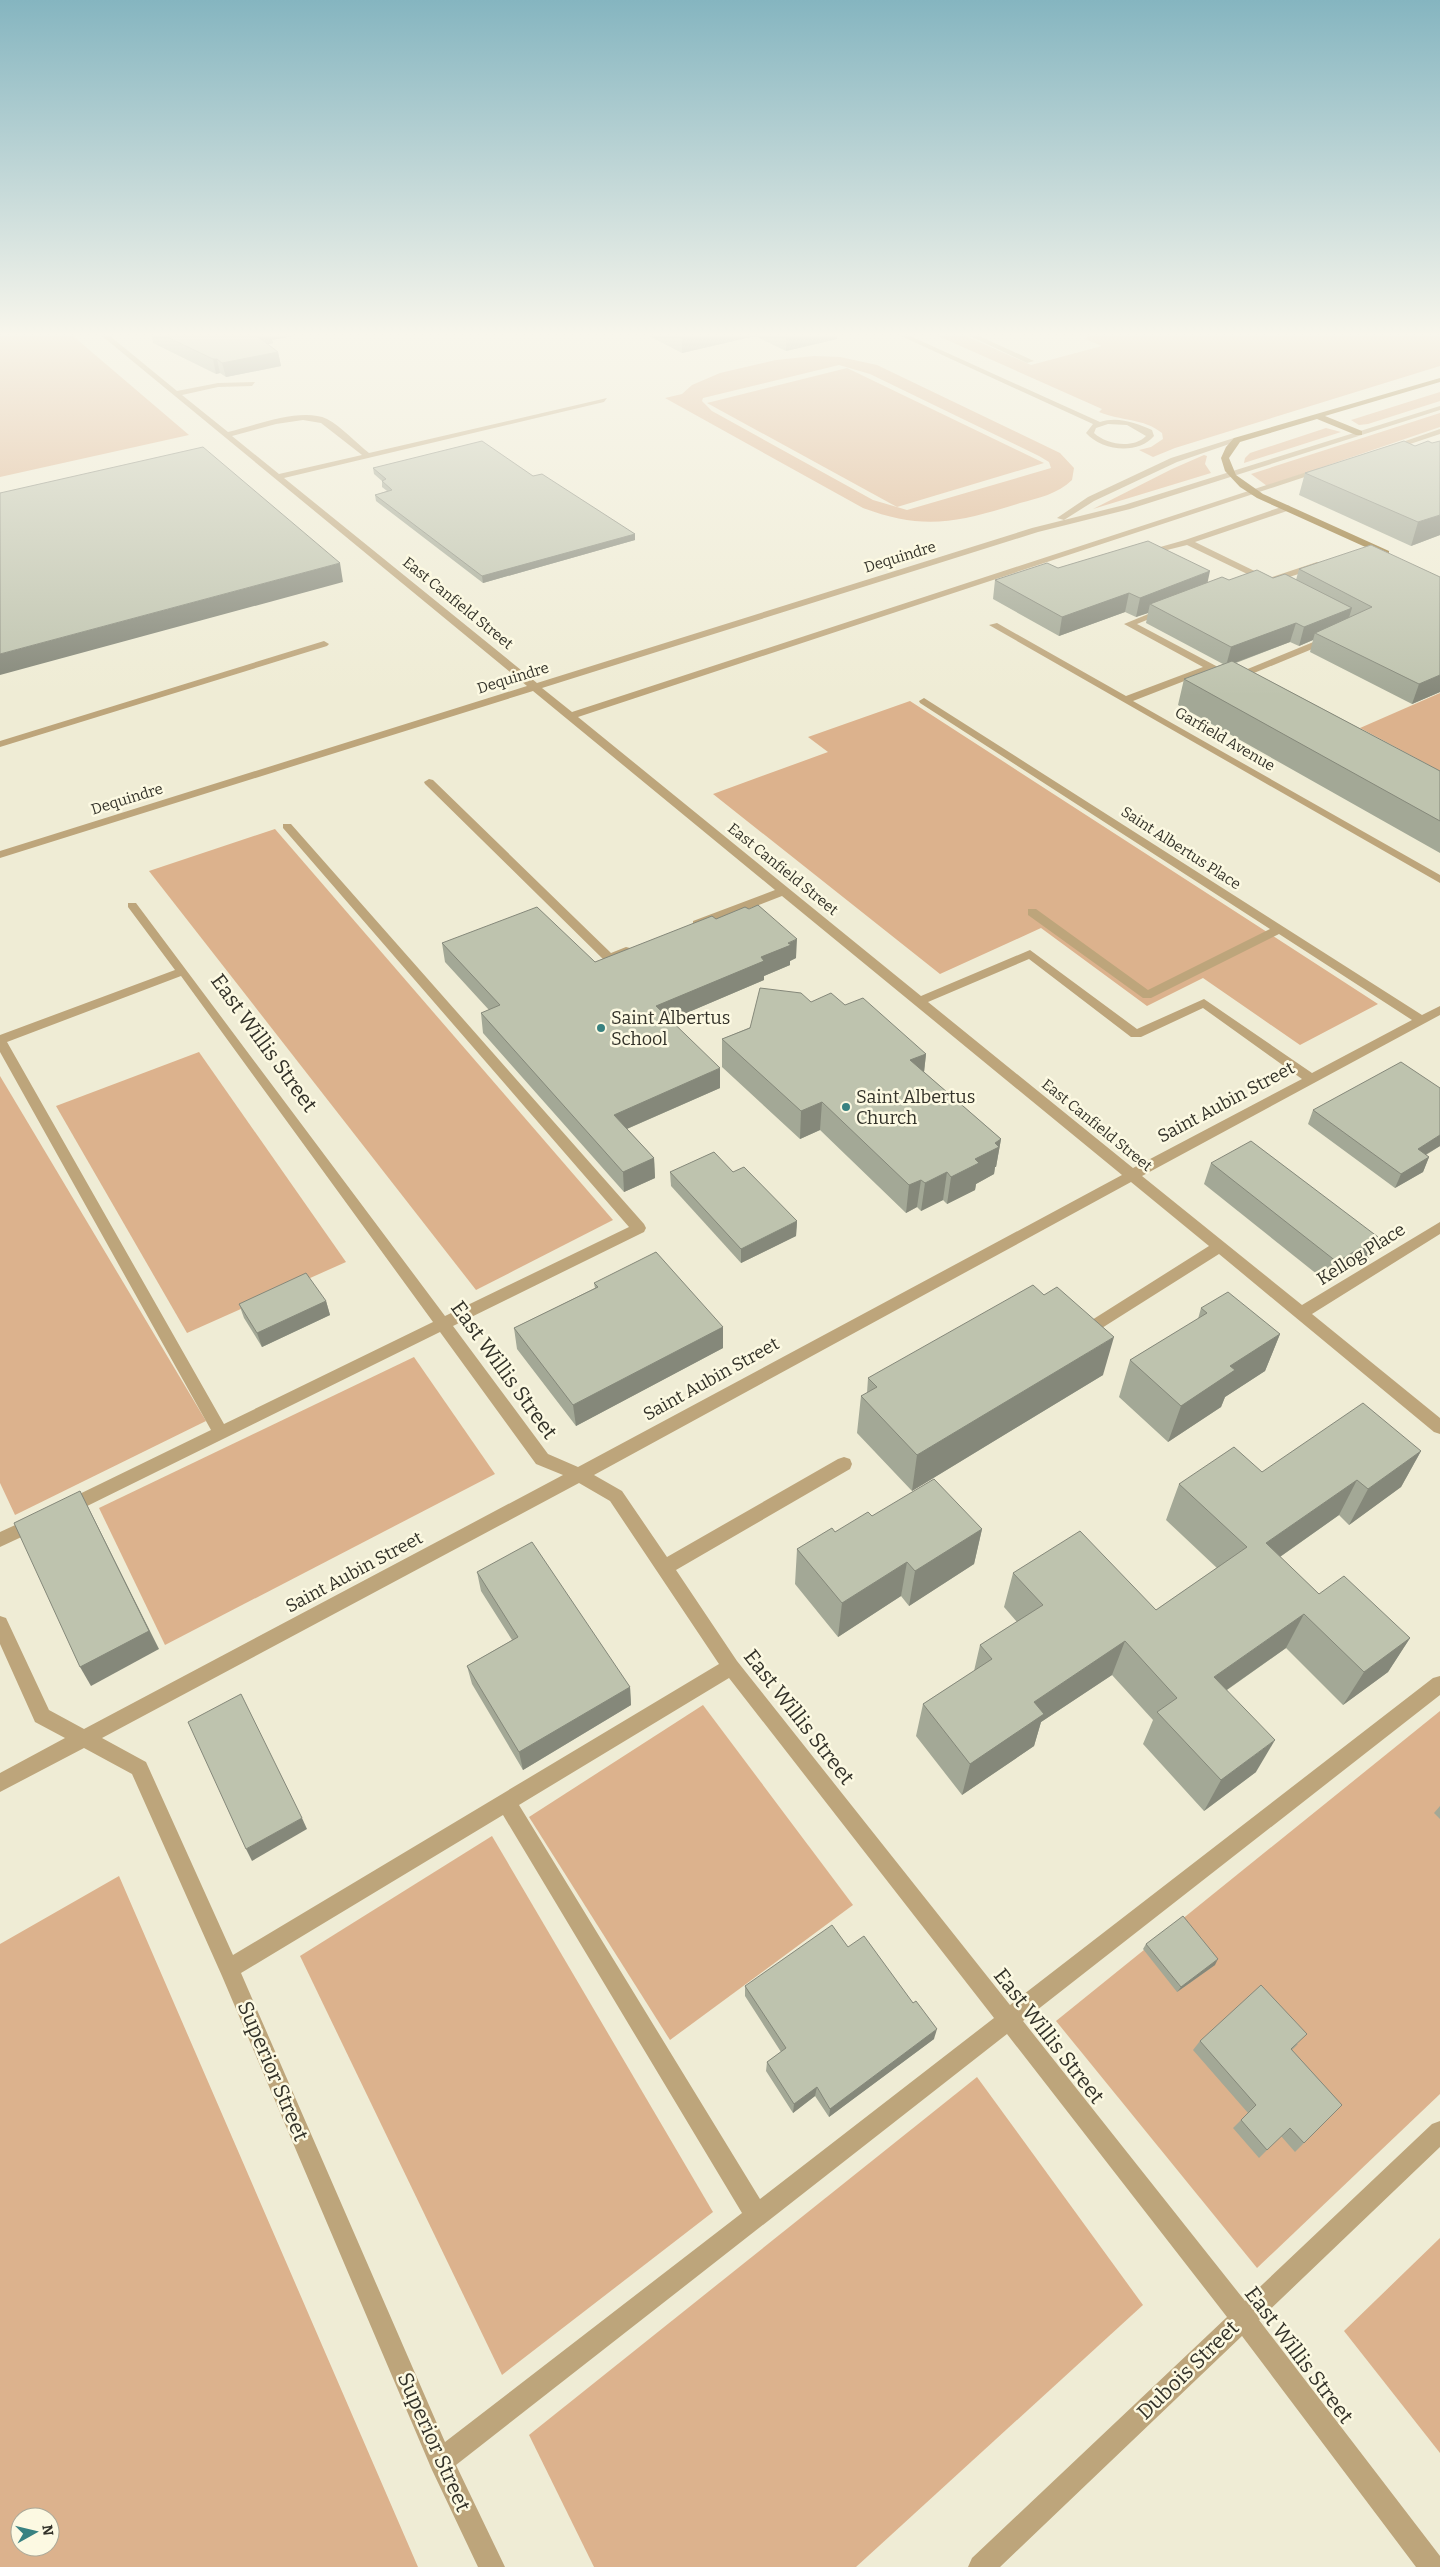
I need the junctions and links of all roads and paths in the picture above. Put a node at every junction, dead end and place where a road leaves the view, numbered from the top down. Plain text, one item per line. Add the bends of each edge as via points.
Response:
1 (252, 456) edge
2 (368, 456) edge
3 (1187, 456) edge
4 (1226, 456) edge
5 (1285, 456) edge
6 (1329, 468) edge
7 (1230, 473) junction
8 (278, 477) junction
9 (1255, 492) junction
10 (1287, 508) junction
11 (1035, 530) junction
12 (1188, 542) junction
13 (1369, 545) junction
14 (1356, 550) edge
15 (1132, 556) edge
16 (1395, 557) edge
17 (1322, 562) edge
18 (1268, 581) junction
19 (1284, 590) edge
20 (1174, 606) edge
21 (994, 624) dead end
22 (1341, 634) edge
23 (324, 644) dead end
24 (1211, 667) junction
25 (534, 686) junction
26 (1126, 700) junction
27 (924, 701) dead end
28 (570, 716) junction
29 (0, 744) edge
30 (429, 782) dead end
31 (287, 826) dead end
32 (0, 855) edge
33 (1440, 880) edge
34 (784, 891) junction
35 (132, 905) dead end
36 (1032, 912) dead end
37 (1279, 929) junction
38 (682, 930) edge
39 (636, 947) edge
40 (183, 971) junction
41 (919, 1001) junction
42 (1440, 1010) edge
43 (1421, 1020) junction
44 (0, 1040) edge
45 (1311, 1079) junction
46 (1132, 1175) junction
47 (1440, 1227) edge
48 (1220, 1247) junction
49 (1301, 1313) junction
50 (443, 1325) junction
51 (1089, 1329) edge
52 (1440, 1427) edge
53 (221, 1433) junction
54 (844, 1464) dead end
55 (579, 1475) junction
56 (0, 1540) edge
57 (664, 1568) junction
58 (0, 1624) edge
59 (731, 1667) junction
60 (1440, 1684) edge
61 (85, 1737) junction
62 (0, 1783) edge
63 (506, 1802) junction
64 (229, 1969) junction
65 (1008, 2020) junction
66 (1440, 2132) edge
67 (756, 2214) junction
68 (1243, 2318) junction
69 (440, 2461) junction
70 (492, 2567) edge
71 (981, 2567) edge
72 (1432, 2567) edge

1 - 8 street, East Canfield Street
2 - 8 street
3 - 11 street, Dequindre via 1091,499 1064,517
4 - 7 main road
5 - 7 street, Dequindre
6 - 9 street
7 - 9 main road
7 - 11 street, Dequindre via 1127,507
8 - 25 street, East Canfield Street
9 - 10 main road
9 - 28 street
10 - 12 street
10 - 13 main road
11 - 25 street, Dequindre
12 - 15 street
12 - 18 street via 1252,577
13 - 14 street
13 - 16 main road
17 - 18 street
18 - 19 street
20 - 24 street via 1128,624
21 - 26 street, Garfield Avenue
22 - 24 street via 1237,681
23 - 29 street
24 - 26 street
25 - 28 street, East Canfield Street
25 - 32 street, Dequindre
26 - 33 street, Garfield Avenue
27 - 37 street, Saint Albertus Place
28 - 34 street, East Canfield Street
30 - 39 street via 608,958
31 - 50 street via 639,1228
34 - 38 street
34 - 41 street, East Canfield Street
35 - 40 street, East Willis Street
36 - 37 street via 1147,995
37 - 43 street, Saint Albertus Place
40 - 44 street
40 - 50 street, East Willis Street
41 - 45 street via 1030,954 1136,1034 1204,1003
41 - 46 street, East Canfield Street
42 - 43 street, Saint Aubin Street
43 - 45 street, Saint Aubin Street
44 - 53 street
45 - 46 street, Saint Aubin Street
46 - 48 street, East Canfield Street
46 - 55 street, Saint Aubin Street
47 - 49 street, Kellog Place
48 - 49 street, East Canfield Street
48 - 51 street
49 - 52 street, East Canfield Street
50 - 53 street
50 - 55 street, East Willis Street via 542,1460
53 - 56 street
54 - 57 street
55 - 57 street, East Willis Street via 616,1496
55 - 61 street, Saint Aubin Street
57 - 59 street, East Willis Street
58 - 61 street, Superior Street via 42,1716
59 - 63 street
59 - 65 street, East Willis Street
60 - 65 street
61 - 62 street, Saint Aubin Street
61 - 64 street, Superior Street via 139,1768
63 - 64 street
63 - 67 street
64 - 69 street, Superior Street
65 - 67 street
65 - 68 street, East Willis Street
66 - 68 street, Dubois Street
67 - 69 street
68 - 71 street, Dubois Street
68 - 72 street, East Willis Street
69 - 70 street, Superior Street

